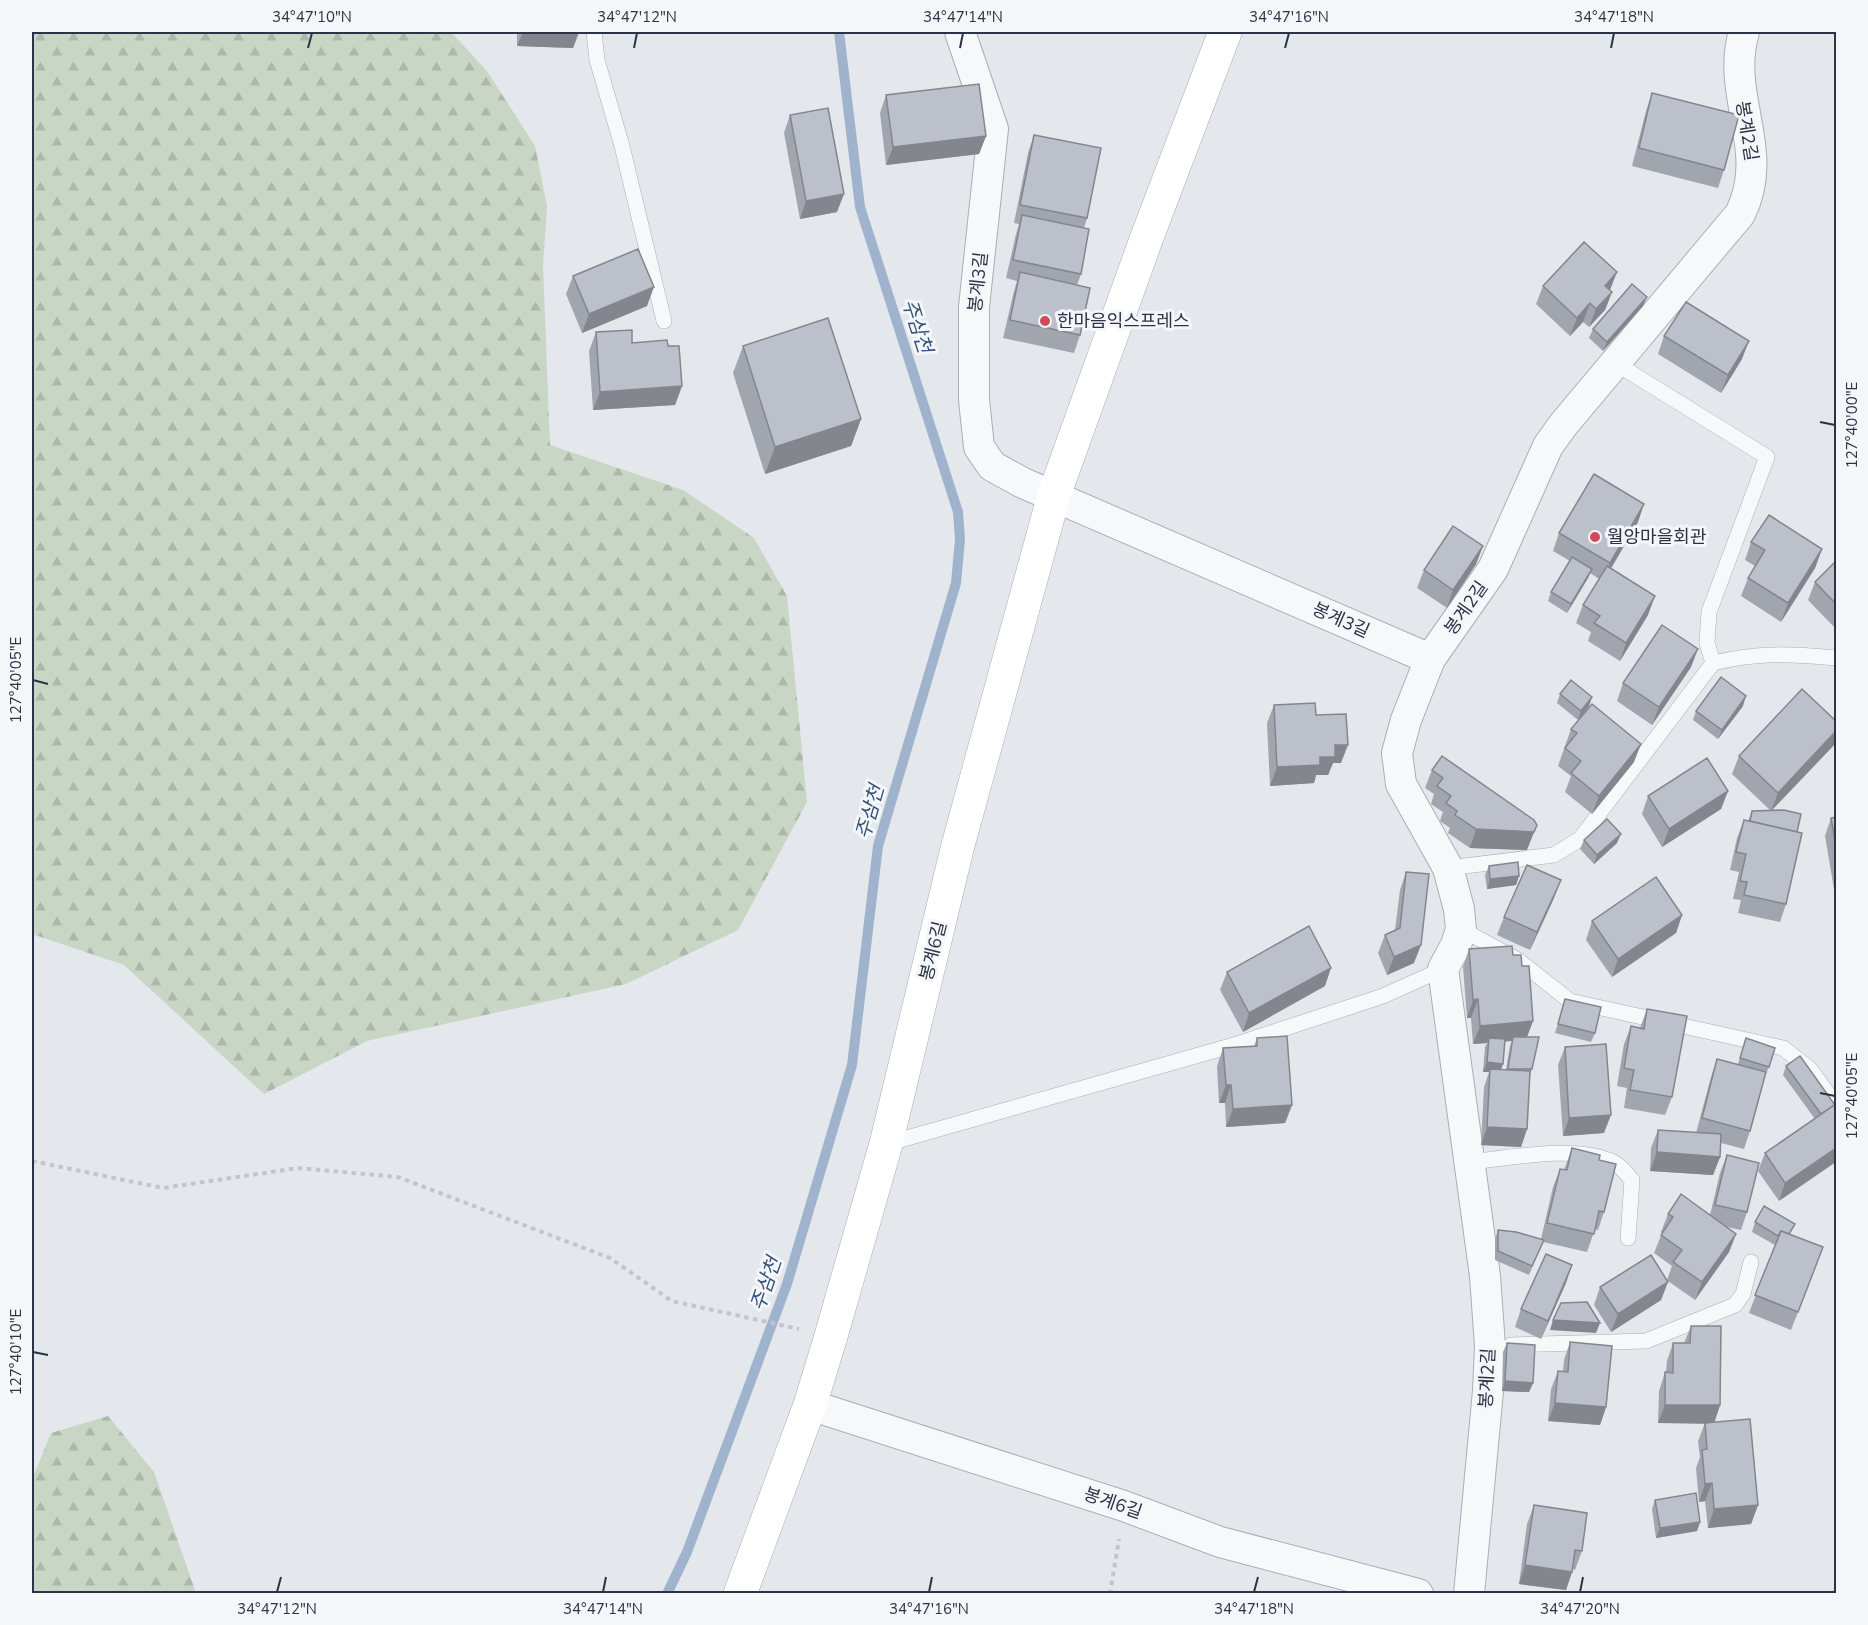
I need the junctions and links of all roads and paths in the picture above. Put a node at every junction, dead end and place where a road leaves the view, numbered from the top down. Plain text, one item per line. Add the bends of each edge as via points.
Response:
1 (594, 32) edge
2 (960, 32) edge
3 (1225, 32) edge
4 (1744, 32) edge
5 (664, 321) dead end
6 (1615, 363) junction
7 (1054, 495) junction
8 (1836, 658) edge
9 (1430, 659) junction
10 (1713, 663) junction
11 (1448, 868) junction
12 (1461, 929) junction
13 (1443, 969) junction
14 (1836, 1105) edge
15 (886, 1144) junction
16 (32, 1161) edge
17 (1470, 1162) junction
18 (1628, 1238) dead end
19 (1751, 1262) dead end
20 (796, 1329) dead end
21 (1490, 1346) junction
22 (810, 1406) junction
23 (1124, 1506) junction
24 (740, 1593) edge
25 (1110, 1593) edge
26 (1418, 1593) edge
27 (1469, 1593) edge

1 - 5 lane via 597,60
2 - 7 street, 봉계3길 via 993,129 974,307 979,447 984,458 1006,476
3 - 7 street
4 - 6 street, 봉계2길 via 1738,61 1754,162 1749,196 1740,214
6 - 9 street, 봉계2길 via 1548,446 1492,569
6 - 10 lane via 1767,457 1709,612 1707,643
7 - 9 street, 봉계3길
7 - 15 street, 봉계6길 via 957,849
8 - 10 lane via 1771,653
9 - 11 street, 봉계2길 via 1406,720 1397,767 1401,784
10 - 11 lane via 1580,839 1569,848 1554,855
11 - 12 street, 봉계2길
12 - 13 street
12 - 14 lane via 1518,960 1560,996 1581,1005 1783,1048 1810,1069
13 - 15 lane via 1383,996 1234,1045
13 - 17 street, 봉계2길
15 - 22 street, 봉계6길
16 - 20 path via 163,1188 298,1168 398,1177 610,1258 672,1301
17 - 18 lane via 1552,1154 1611,1161 1632,1180
17 - 21 street, 봉계2길
19 - 21 lane via 1743,1294 1735,1305 1658,1338
21 - 27 street, 봉계2길
22 - 23 street, 봉계6길
22 - 24 street, 봉계6길
23 - 25 path
23 - 26 street, 봉계6길 via 1221,1542

